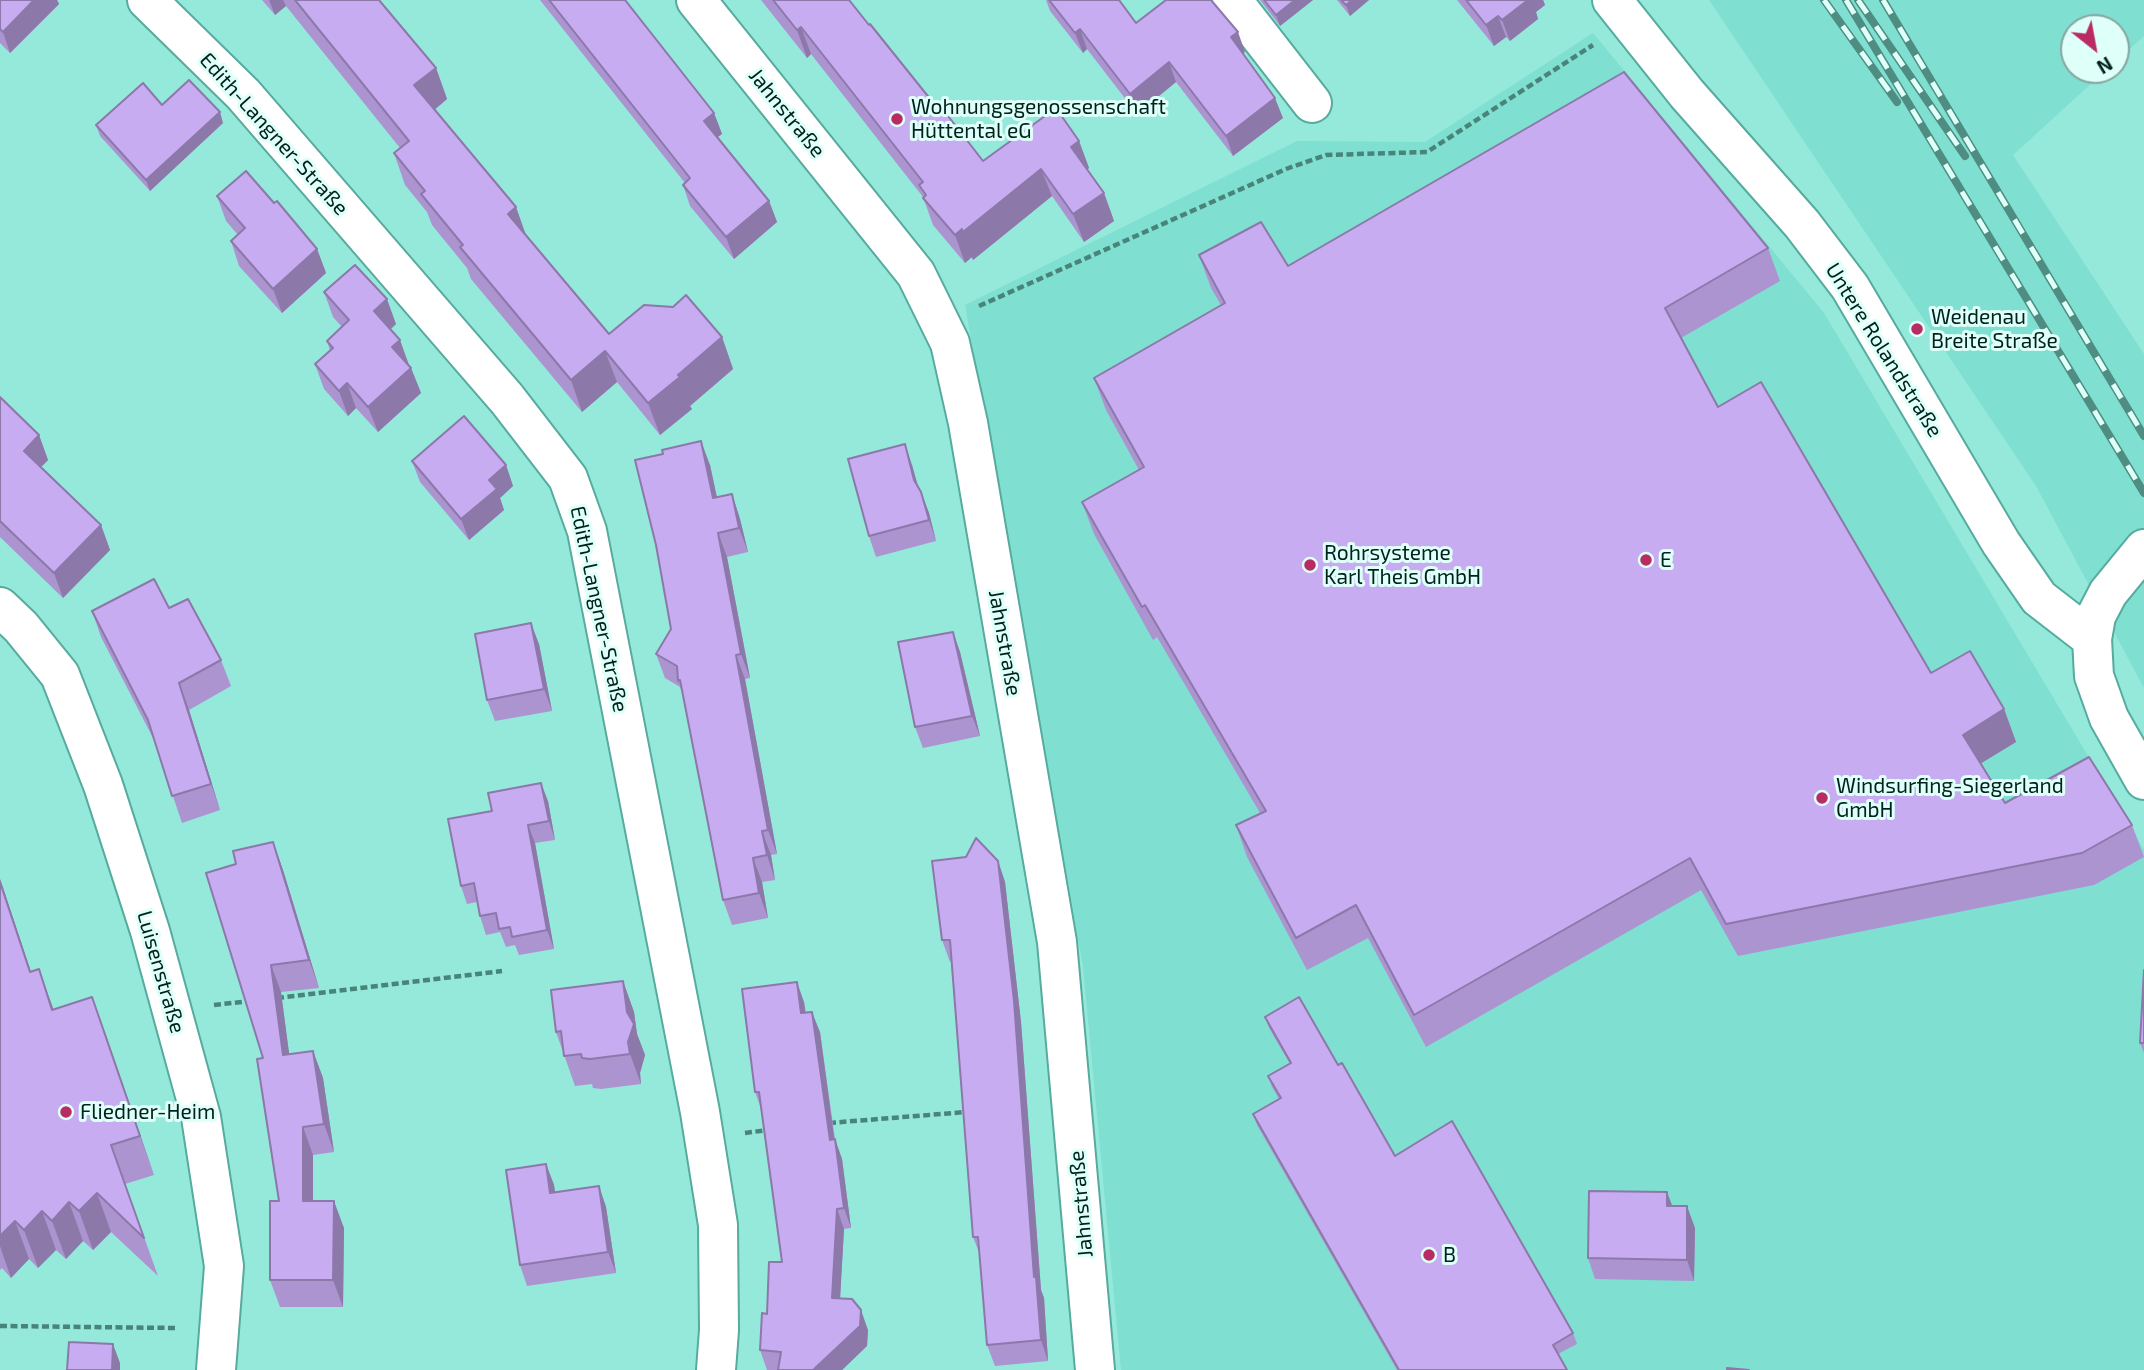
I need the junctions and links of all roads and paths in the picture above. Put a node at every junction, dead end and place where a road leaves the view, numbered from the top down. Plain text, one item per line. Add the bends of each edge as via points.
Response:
1 (147, 0) edge
2 (696, 0) edge
3 (1232, 0) edge
4 (1619, 9) edge
5 (1312, 103) dead end
6 (942, 323) junction
7 (2144, 550) edge
8 (0, 607) edge
9 (2094, 628) junction
10 (2144, 780) edge
11 (502, 971) dead end
12 (268, 999) edge
13 (254, 1001) edge
14 (172, 1010) junction
15 (970, 1112) edge
16 (819, 1124) edge
17 (0, 1326) edge
18 (219, 1328) junction
19 (216, 1370) edge
20 (716, 1370) edge
21 (1096, 1370) edge

1 - 20 street, Edith-Langner-Straße via 243,94 507,399 568,478 587,531 714,1200 718,1225
2 - 6 street, Jahnstraße via 916,274
3 - 5 street
4 - 6 path via 1586,50 1427,152 1326,155 1286,169
4 - 9 street, Untere Rolandstraße via 1850,287 2001,543 2039,598
6 - 21 street, Jahnstraße via 968,423 1058,942
7 - 9 street via 2108,593
8 - 14 street, Luisenstraße via 60,675 103,785
9 - 10 street via 2094,676
11 - 12 path
13 - 14 path
14 - 18 street, Luisenstraße via 201,1117 224,1266
15 - 16 path
17 - 18 path
18 - 19 street, Luisenstraße

